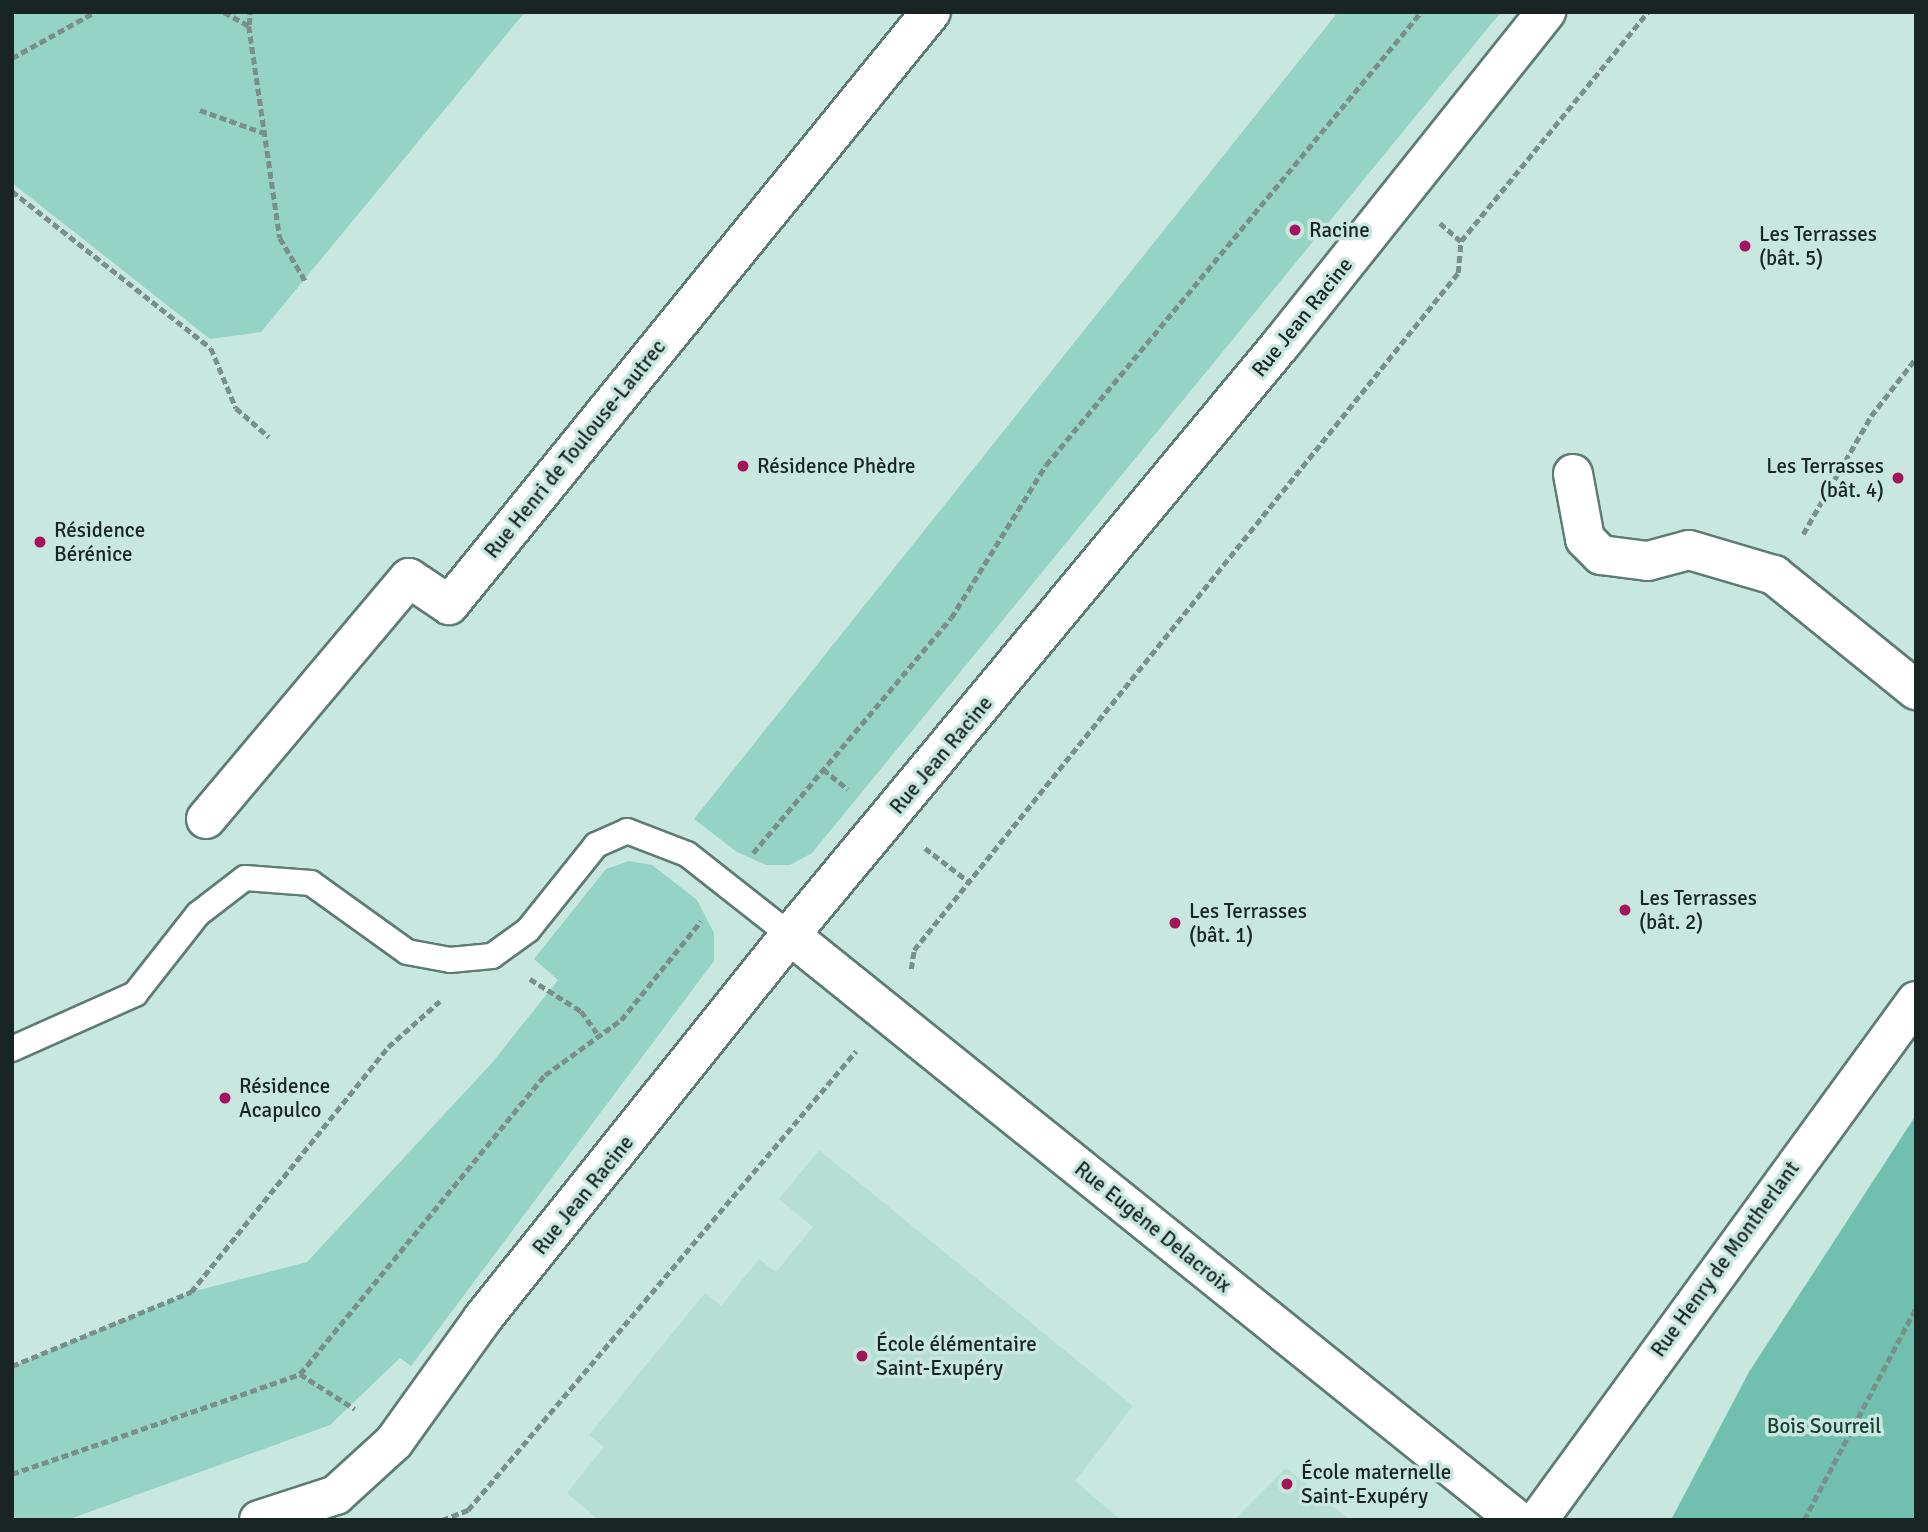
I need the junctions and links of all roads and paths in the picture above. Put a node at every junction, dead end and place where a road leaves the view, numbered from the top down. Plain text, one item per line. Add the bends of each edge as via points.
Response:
1 (95, 12) edge
2 (224, 12) edge
3 (250, 12) edge
4 (930, 12) edge
5 (1420, 12) edge
6 (1546, 12) edge
7 (1648, 12) edge
8 (250, 26) junction
9 (12, 58) edge
10 (200, 110) dead end
11 (267, 134) junction
12 (12, 191) edge
13 (1439, 223) dead end
14 (1461, 241) junction
15 (306, 282) dead end
16 (1916, 358) edge
17 (269, 437) dead end
18 (1573, 474) dead end
19 (1774, 575) junction
20 (1916, 690) edge
21 (206, 819) dead end
22 (728, 885) junction
23 (790, 935) junction
24 (492, 956) junction
25 (1916, 1001) edge
26 (888, 1014) junction
27 (597, 1033) junction
28 (12, 1049) edge
29 (1916, 1308) edge
30 (12, 1366) edge
31 (300, 1374) junction
32 (394, 1442) junction
33 (12, 1474) edge
34 (468, 1510) junction
35 (260, 1520) edge
36 (442, 1520) edge
37 (465, 1520) edge
38 (1517, 1520) edge
39 (1538, 1520) edge
40 (1804, 1520) edge

1 - 9 path
2 - 8 path
3 - 8 path
4 - 21 street, Rue Henri de Toulouse-Lautrec via 449,605 409,578
5 - 22 path via 1046,465 951,618
6 - 23 street, Rue Jean Racine via 1272,354
7 - 14 path
8 - 11 path
10 - 11 path
11 - 15 path via 279,238
12 - 17 path via 211,348 236,408
13 - 14 path
14 - 26 path via 1458,273 914,950 908,984
16 - 19 path via 1871,416
18 - 19 street via 1585,539 1601,555 1648,561 1689,550
19 - 20 street
22 - 23 lane
22 - 24 lane via 655,837 627,831 596,845 528,930
22 - 27 path via 621,1020
23 - 26 street, Rue Eugène Delacroix
23 - 32 street, Rue Jean Racine via 483,1318
24 - 27 path via 581,1011
24 - 28 lane via 450,960 407,952 311,883 245,878 198,914 135,994
24 - 30 path via 387,1047 191,1292
25 - 39 street, Rue Henry de Montherlant
26 - 34 path
26 - 38 street, Rue Eugène Delacroix
27 - 31 path via 545,1075
29 - 40 path
31 - 32 path
31 - 33 path
32 - 35 street, Rue Jean Racine via 336,1495
34 - 36 path
34 - 37 path

